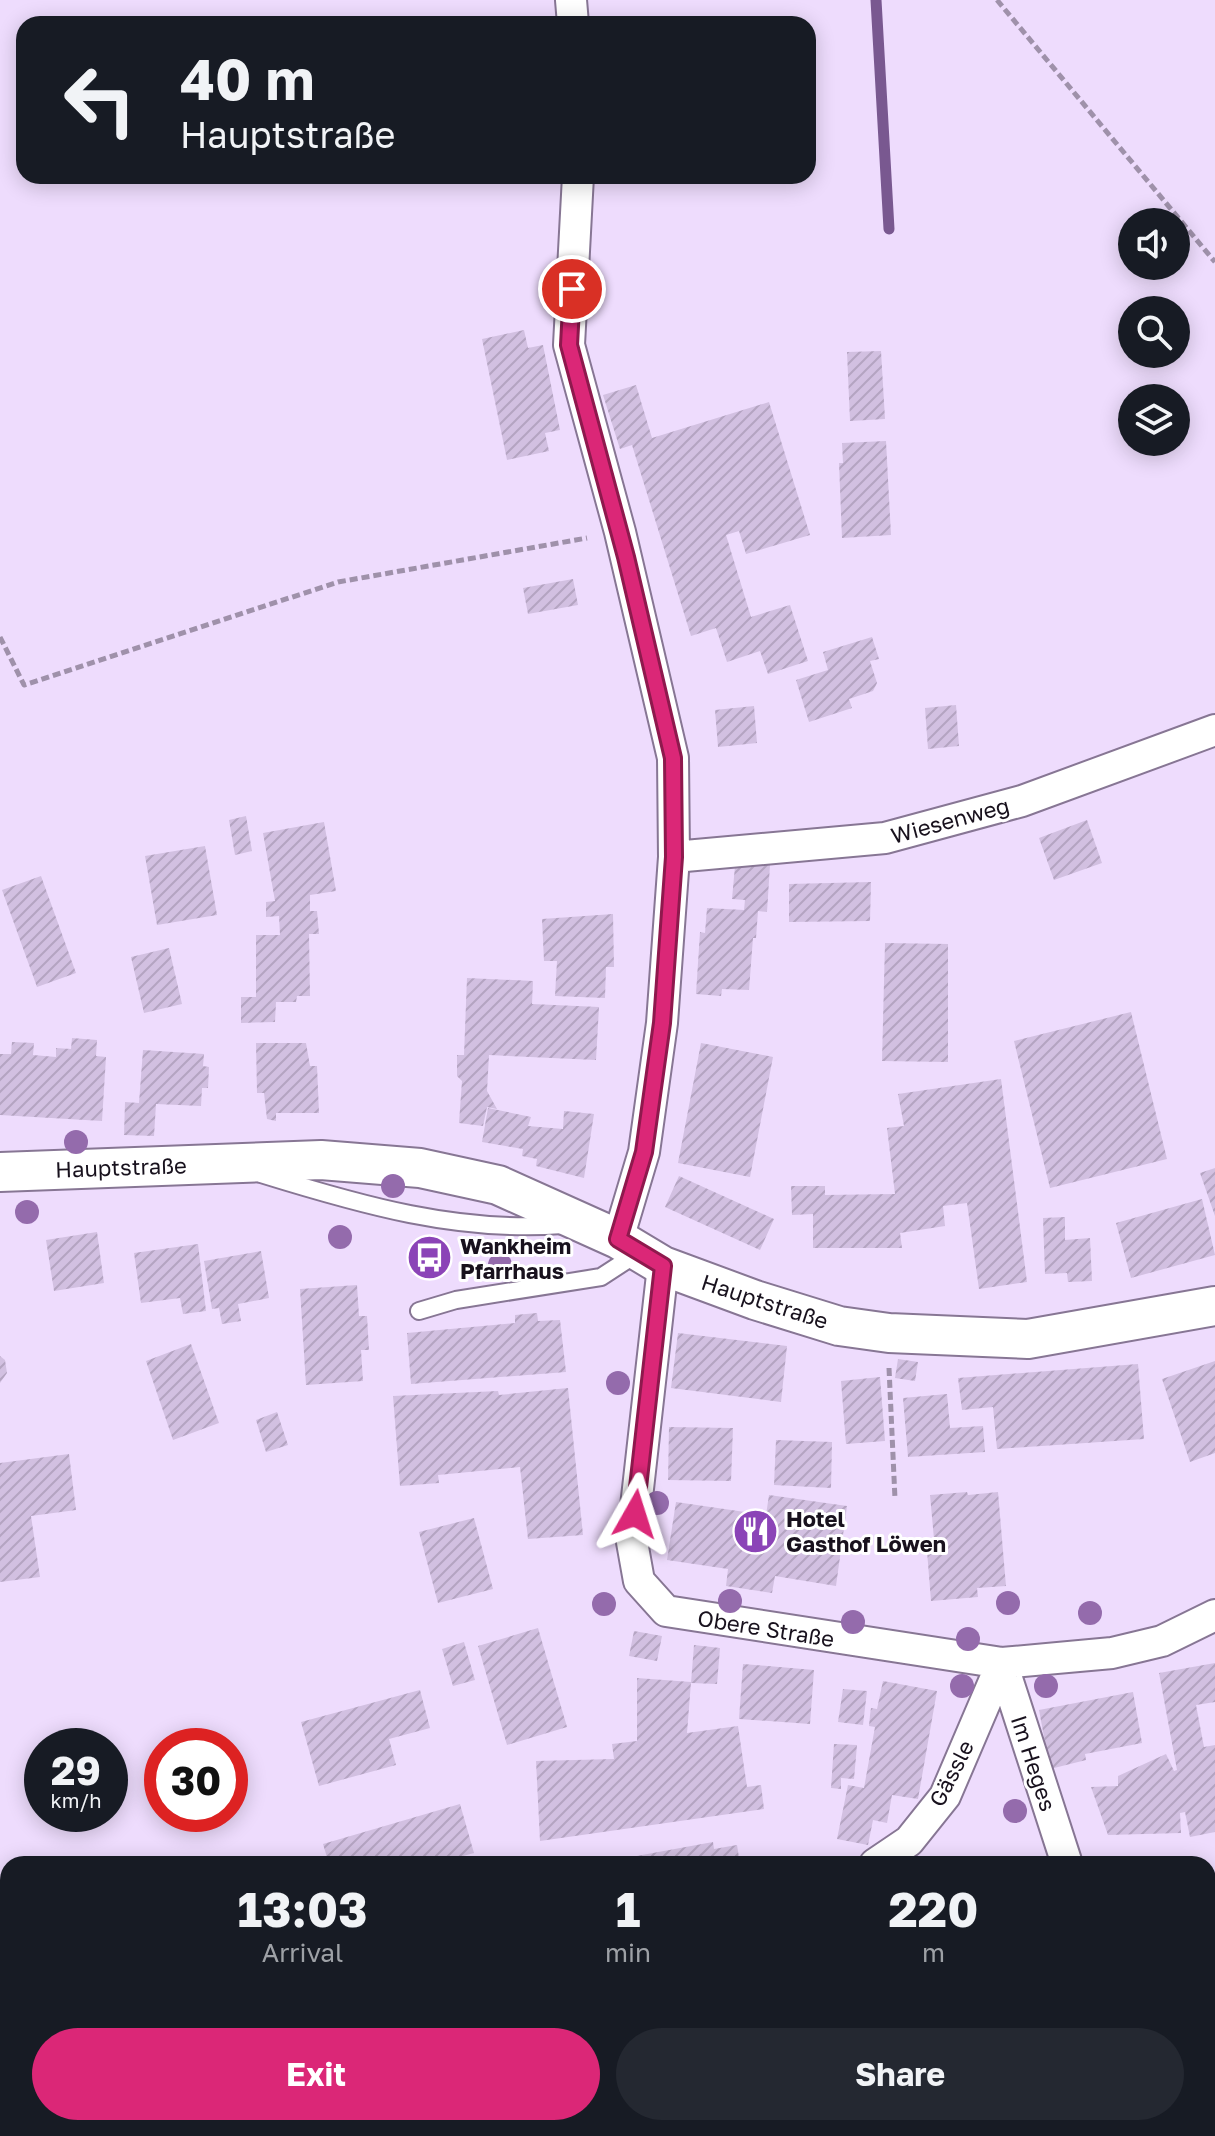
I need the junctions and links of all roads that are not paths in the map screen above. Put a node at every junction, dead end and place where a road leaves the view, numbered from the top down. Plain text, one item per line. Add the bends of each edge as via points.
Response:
1 (578, 184) edge
2 (1215, 730) edge
3 (674, 857) junction
4 (0, 1172) edge
5 (640, 1252) junction
6 (1215, 1306) edge
7 (419, 1311) dead end
8 (1215, 1615) edge
9 (1002, 1663) junction
10 (887, 1856) edge
11 (1064, 1856) edge

1 - 3 street, Obere Straße via 569,345 673,758
2 - 3 street, Wiesenweg via 1022,801 885,838
3 - 5 street, Obere Straße via 662,1023 644,1152
4 - 5 street, Hauptstraße via 321,1160 420,1168 498,1185
5 - 6 street, Hauptstraße via 839,1326 889,1333 1028,1339
5 - 7 lane via 601,1277 456,1300
5 - 9 street, Obere Straße via 632,1542 639,1581 666,1611
8 - 9 street, Obere Straße via 1162,1641 1112,1653
9 - 10 street, Gässle via 945,1796 909,1841
9 - 11 street, Im Heges

